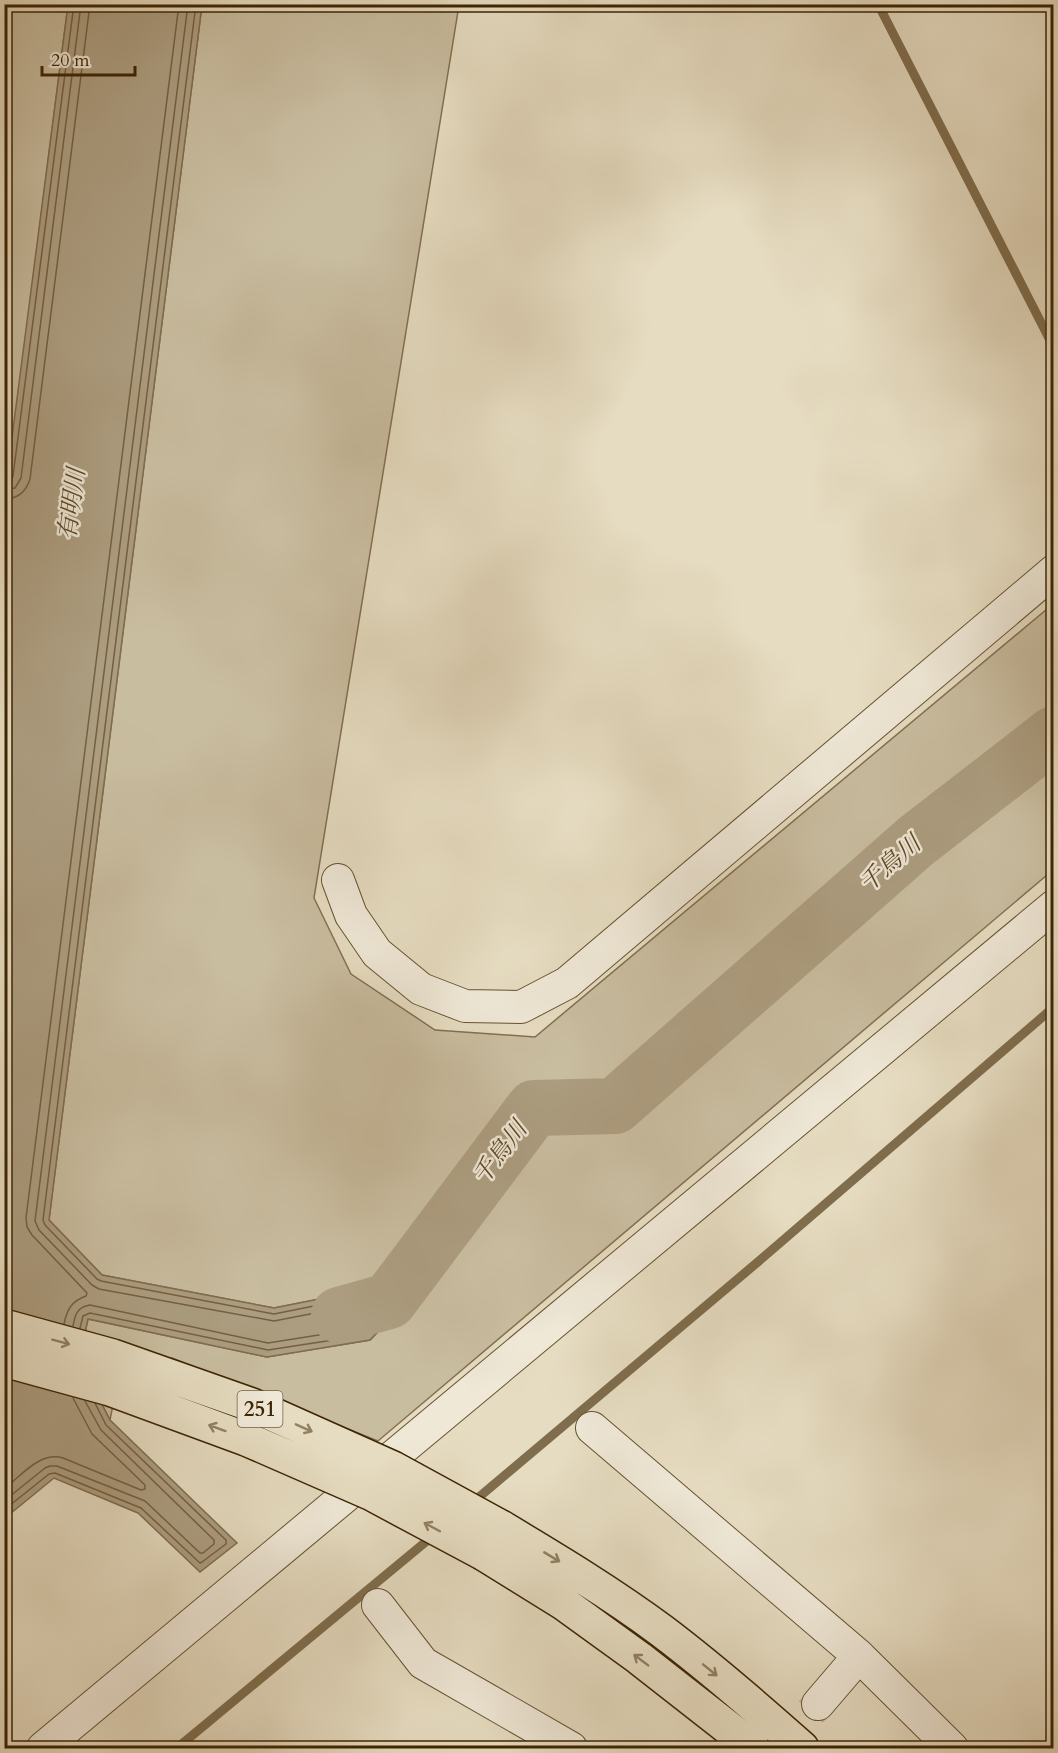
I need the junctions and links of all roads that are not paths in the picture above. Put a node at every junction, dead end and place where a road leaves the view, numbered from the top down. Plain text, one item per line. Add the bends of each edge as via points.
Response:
1 (1053, 571) edge
2 (338, 880) dead end
3 (1053, 906) edge
4 (4, 1326) edge
5 (4, 1360) edge
6 (592, 1428) dead end
7 (378, 1605) dead end
8 (859, 1656) junction
9 (818, 1704) tunnel mouth
10 (43, 1749) edge
11 (570, 1749) edge
12 (753, 1749) edge
13 (802, 1749) edge
14 (952, 1749) edge

1 - 2 street via 567,983 521,1007 465,1006 421,989 377,953 351,915
3 - 10 street
4 -> 13 highway, 251, bridge via 113,1356 252,1405 393,1468 579,1574 662,1631
12 -> 5 highway, 251, bridge via 563,1603 484,1554 370,1493 246,1439 110,1389
6 - 8 street
7 - 11 street via 423,1663
8 - 9 street
8 - 14 street

